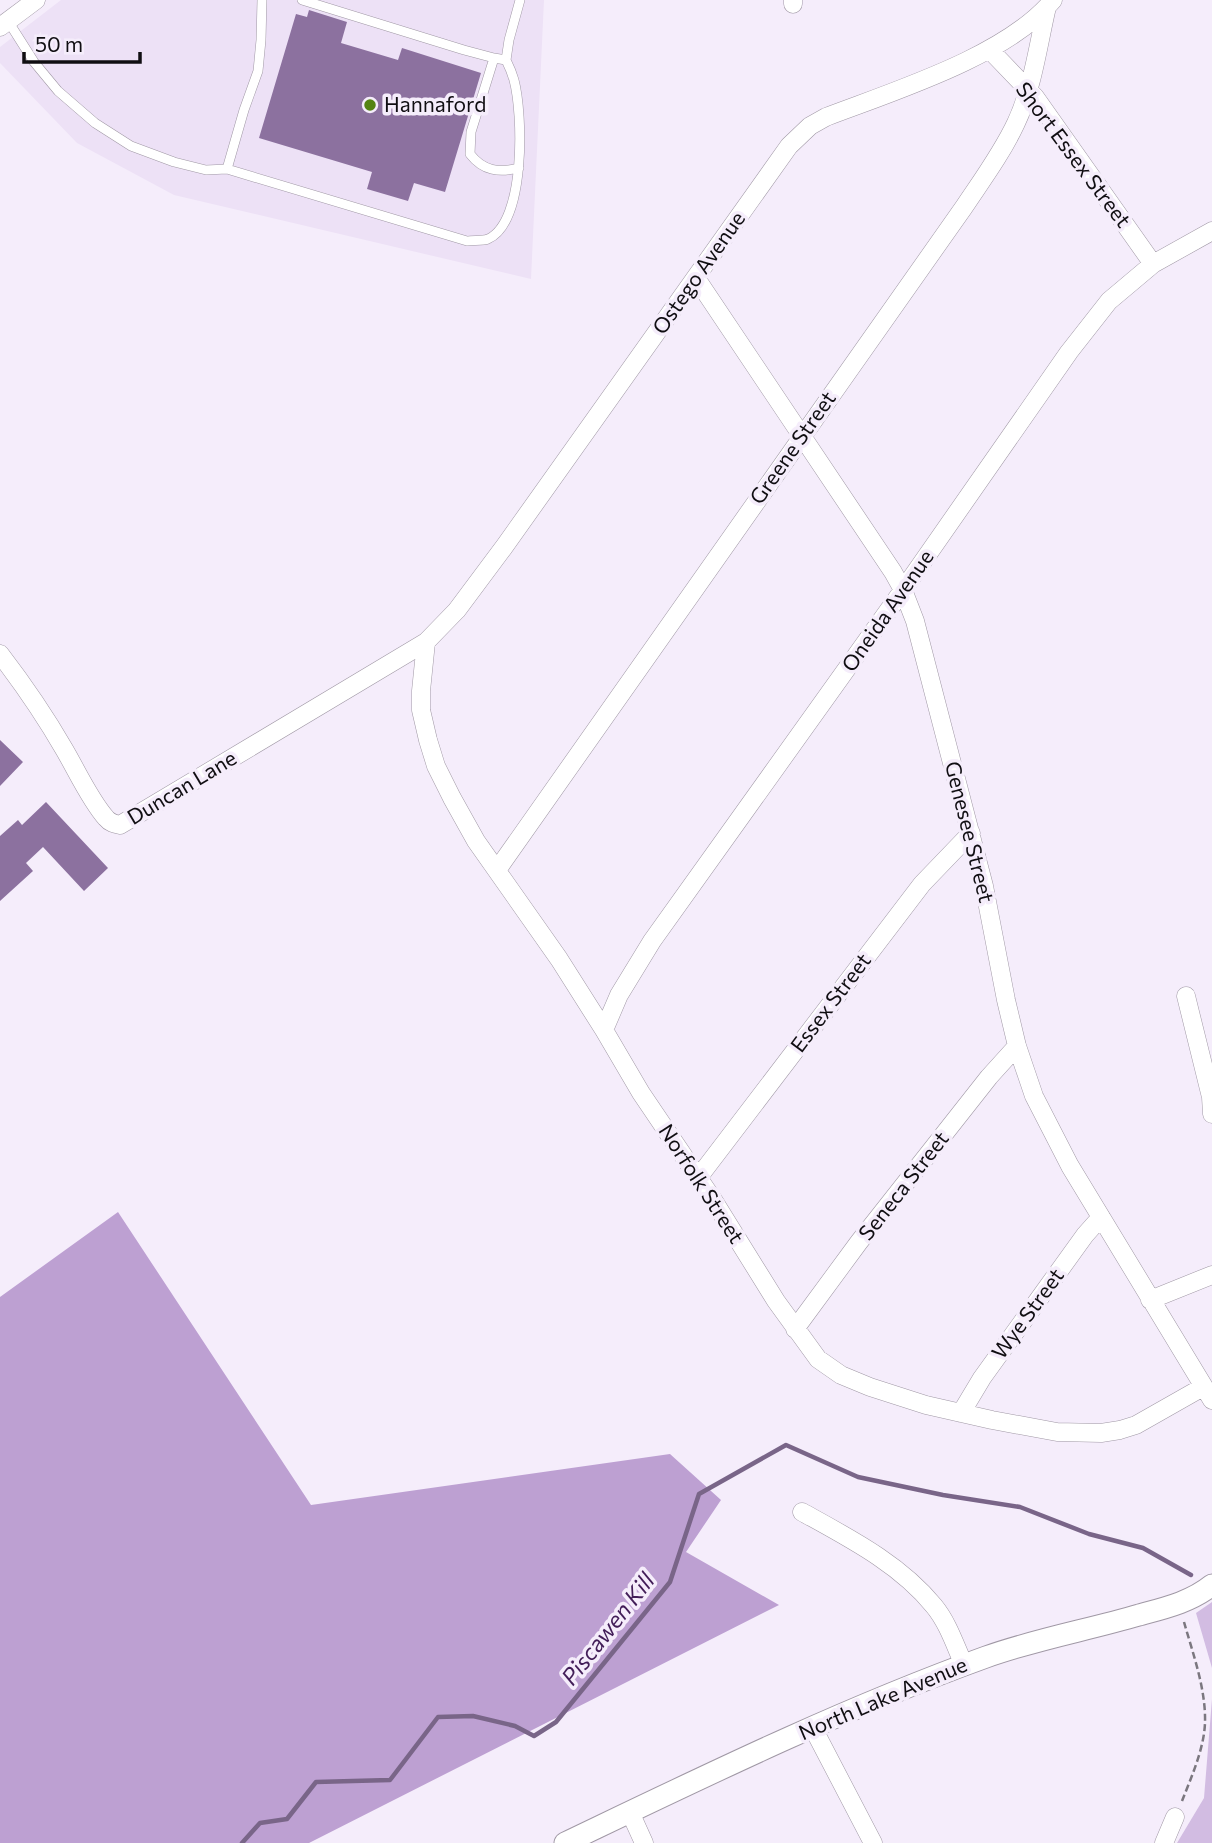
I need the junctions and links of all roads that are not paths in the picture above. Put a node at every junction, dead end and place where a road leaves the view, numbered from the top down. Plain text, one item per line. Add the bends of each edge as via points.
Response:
1 (36, 0) edge
2 (262, 0) edge
3 (302, 0) edge
4 (520, 0) edge
5 (1050, 3) edge
6 (4, 24) edge
7 (989, 49) junction
8 (494, 58) junction
9 (506, 60) junction
10 (1028, 90) junction
11 (519, 168) junction
12 (228, 169) junction
13 (1212, 231) edge
14 (1153, 264) junction
15 (696, 278) junction
16 (802, 437) junction
17 (903, 590) junction
18 (426, 642) junction
19 (0, 654) edge
20 (971, 833) junction
21 (497, 870) junction
22 (1186, 996) dead end
23 (604, 1030) junction
24 (1017, 1046) junction
25 (1212, 1102) edge
26 (698, 1178) junction
27 (1101, 1217) junction
28 (1212, 1275) edge
29 (1150, 1300) junction
30 (795, 1329) junction
31 (1208, 1394) edge
32 (961, 1413) junction
33 (802, 1512) dead end
34 (1212, 1585) edge
35 (964, 1665) junction
36 (813, 1728) junction
37 (630, 1812) junction
38 (1175, 1817) road end
39 (565, 1843) edge
40 (644, 1843) edge
41 (873, 1843) edge
42 (1164, 1843) edge

1 - 6 street
2 - 12 lane via 258,72
3 - 8 lane
4 - 9 lane
5 - 7 street, Ostego Avenue via 1026,27
5 - 10 street, Greene Street
6 - 12 lane via 58,91 95,123 131,146 174,162 206,170
7 - 10 street, Short Essex Street
7 - 15 street, Ostego Avenue via 810,126 789,146
8 - 9 lane
8 - 11 lane via 471,132 470,154 495,171
9 - 11 lane via 514,81
10 - 14 street, Short Essex Street
10 - 16 street, Greene Street via 1007,141
11 - 12 lane via 509,216 487,240 467,241
13 - 14 street, Oneida Avenue
14 - 17 street, Oneida Avenue via 1109,301 1077,342
15 - 16 street, Genesee Street
15 - 18 street, Ostego Avenue via 457,610
16 - 17 street, Genesee Street
16 - 21 street, Greene Street
17 - 20 street, Genesee Street
17 - 23 street, Oneida Avenue via 652,941
18 - 19 street, Duncan Lane via 120,825 107,819 97,805 57,736
18 - 21 street, Norfolk Street via 421,710 436,766
20 - 24 street, Genesee Street
20 - 26 street, Essex Street via 922,884
21 - 23 street, Norfolk Street
22 - 25 street
23 - 26 street, Norfolk Street
24 - 27 street, Genesee Street via 1034,1096
24 - 30 street, Seneca Street
26 - 30 street, Norfolk Street
27 - 29 street, Genesee Street
27 - 32 street, Wye Street
28 - 29 street
29 - 31 street, Genesee Street
30 - 32 street, Norfolk Street via 818,1359 841,1375
31 - 32 street, Norfolk Street via 1136,1425 1101,1433 1057,1432
33 - 35 street via 901,1574 934,1606
34 - 35 street, North Lake Avenue via 1180,1604
35 - 36 street, North Lake Avenue
36 - 37 street, North Lake Avenue
36 - 41 street
37 - 39 street, North Lake Avenue
37 - 40 street
38 - 42 street

